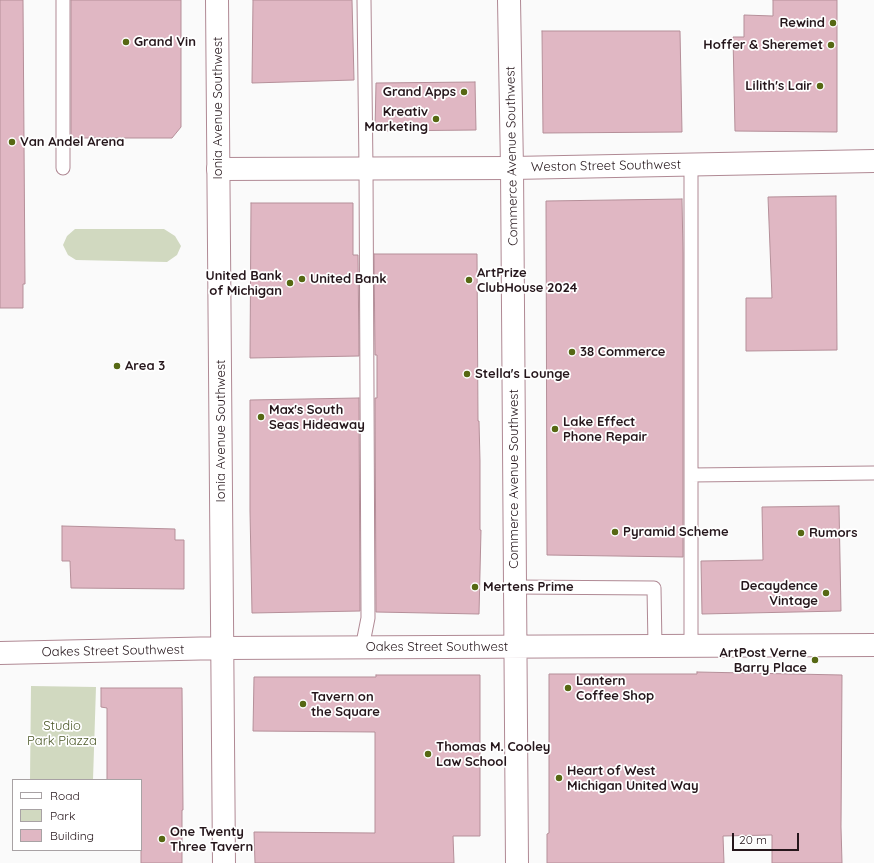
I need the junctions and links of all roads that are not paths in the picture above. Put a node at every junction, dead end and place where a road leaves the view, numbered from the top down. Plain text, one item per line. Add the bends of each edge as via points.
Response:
1 (63, 0) edge
2 (217, 0) edge
3 (364, 0) edge
4 (509, 0) edge
5 (874, 161) edge
6 (691, 165) junction
7 (63, 168) dead end
8 (366, 168) junction
9 (512, 168) junction
10 (218, 169) junction
11 (874, 473) edge
12 (691, 475) junction
13 (515, 587) junction
14 (874, 645) edge
15 (655, 646) junction
16 (691, 646) junction
17 (515, 647) junction
18 (223, 648) junction
19 (362, 648) junction
20 (0, 653) edge
21 (224, 863) edge
22 (517, 863) edge

1 - 7 lane
2 - 10 street, Ionia Avenue Southwest
3 - 8 lane
4 - 9 street, Commerce Avenue Southwest
5 - 6 street, Weston Street Southwest
6 - 9 street, Weston Street Southwest
6 - 12 lane
8 - 9 street, Weston Street Southwest
8 - 10 street, Weston Street Southwest
8 - 19 lane via 368,618
9 - 13 street, Commerce Avenue Southwest
10 - 18 street, Ionia Avenue Southwest
11 - 12 lane
12 - 16 lane
13 - 15 lane via 654,588
13 - 17 street, Commerce Avenue Southwest
14 - 16 street, Oakes Street Southwest
15 - 16 street, Oakes Street Southwest
15 - 17 street, Oakes Street Southwest
17 - 19 street, Oakes Street Southwest
17 - 22 street, Commerce Avenue Southwest
18 - 19 street, Oakes Street Southwest
18 - 20 street, Oakes Street Southwest
18 - 21 street, Ionia Avenue Southwest

